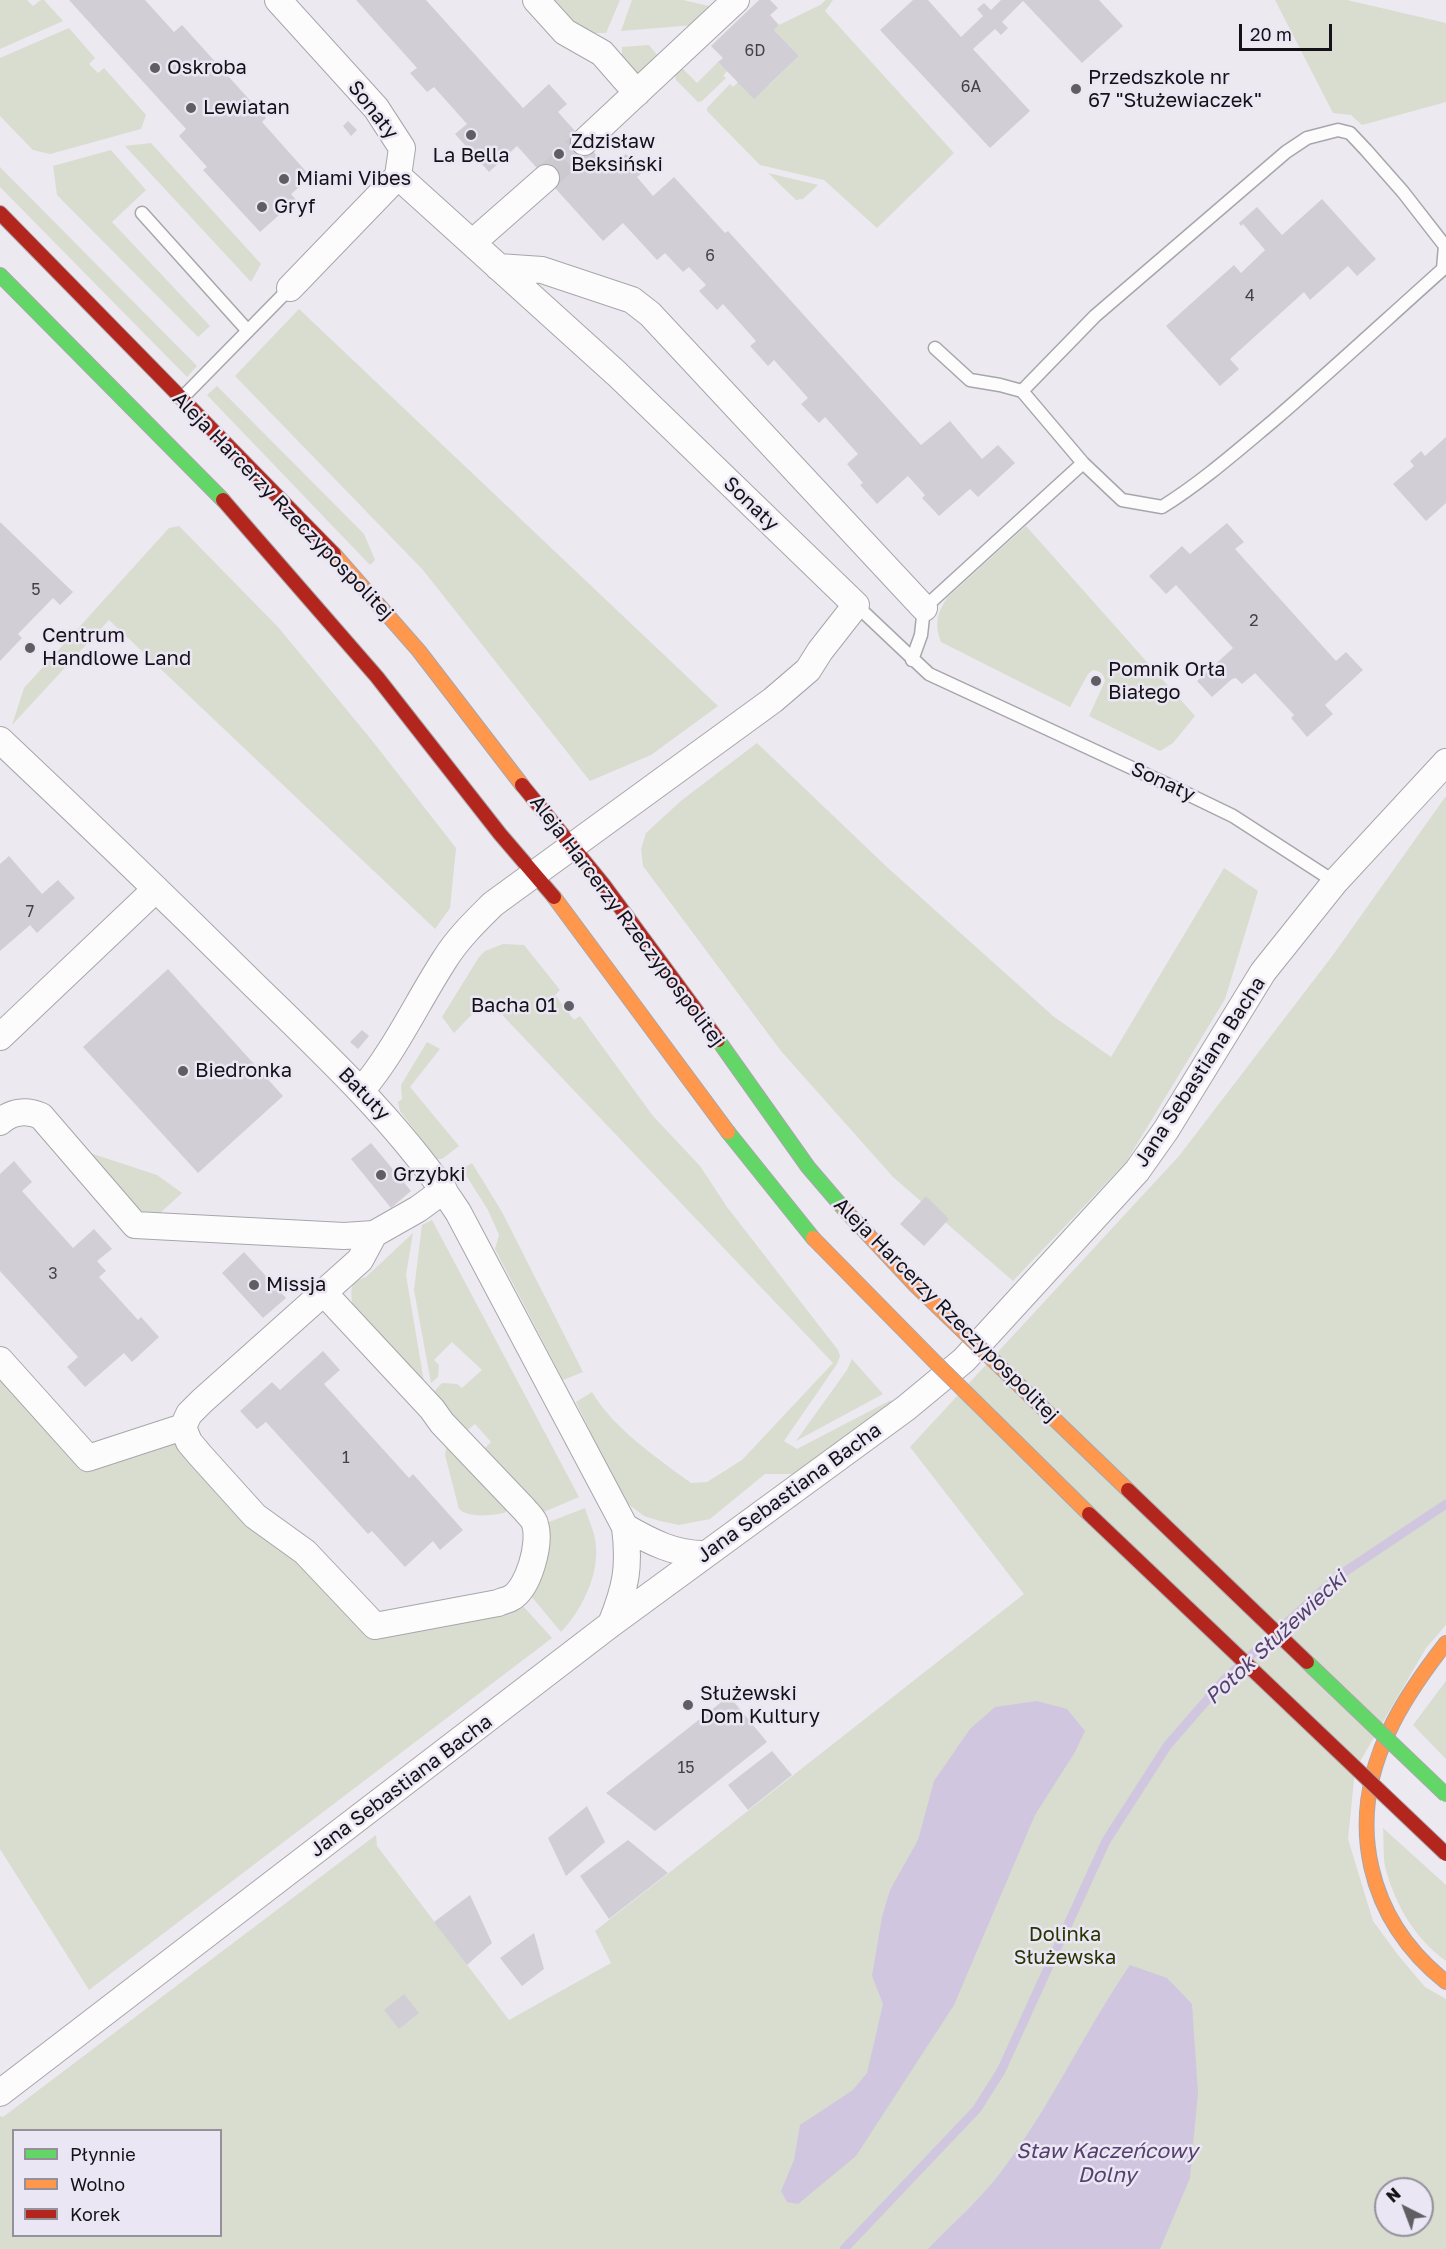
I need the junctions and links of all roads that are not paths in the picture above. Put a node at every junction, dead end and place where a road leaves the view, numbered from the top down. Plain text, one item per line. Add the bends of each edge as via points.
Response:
1 (278, 0) edge
2 (536, 0) edge
3 (736, 0) edge
4 (637, 93) junction
5 (584, 142) tunnel mouth
6 (398, 176) junction
7 (546, 178) tunnel mouth
8 (0, 213) edge
9 (142, 213) dead end
10 (472, 243) junction
11 (498, 267) junction
12 (0, 275) edge
13 (290, 288) joint
14 (248, 331) junction
15 (935, 348) dead end
16 (1022, 391) junction
17 (181, 398) junction
18 (1083, 463) junction
19 (856, 605) junction
20 (924, 609) junction
21 (912, 660) junction
22 (0, 740) edge
23 (1446, 762) edge
24 (572, 846) junction
25 (534, 874) junction
26 (1335, 882) junction
27 (156, 889) junction
28 (0, 1037) edge
29 (361, 1090) junction
30 (12, 1112) edge
31 (444, 1190) junction
32 (374, 1234) junction
33 (324, 1293) junction
34 (0, 1360) edge
35 (183, 1427) junction
36 (625, 1527) junction
37 (706, 1554) junction
38 (611, 1624) junction
39 (1446, 1643) edge
40 (1446, 1795) edge
41 (1446, 1854) edge
42 (1446, 1982) edge
43 (0, 2093) edge

1 - 6 street, Sonaty via 389,125 402,148
2 - 4 street via 565,33 602,53
3 - 4 street
4 - 5 street
6 - 10 street, Sonaty
6 - 13 street
7 - 10 street
8 - 17 street, Aleja Harcerzy Rzeczypospolitej
9 - 14 lane
10 - 11 street, Sonaty
11 - 19 street, Sonaty via 617,374
11 - 20 street via 542,270 632,300 650,314
12 - 25 street, Aleja Harcerzy Rzeczypospolitej via 228,505 377,677
13 - 14 lane
14 - 17 lane
15 - 16 lane via 970,380
16 - 18 lane
16 - 18 lane via 1095,316 1307,138 1338,130 1350,133 1404,192 1445,246 1443,269 1228,460 1162,507 1122,500
17 - 24 street, Aleja Harcerzy Rzeczypospolitej via 321,539 419,651
18 - 20 lane
19 - 21 lane, Sonaty
19 - 24 street via 808,670 773,700
20 - 21 lane via 921,635
21 - 26 lane, Sonaty via 929,674 1233,816
22 - 27 street, Batuty
23 - 26 street, Jana Sebastiana Bacha
24 - 25 street
24 - 40 street, Aleja Harcerzy Rzeczypospolitej, bridge via 666,967 808,1167 877,1246
25 - 29 street via 493,904 462,935
25 - 41 street, Aleja Harcerzy Rzeczypospolitej, bridge via 747,1158 813,1238 941,1369
26 - 37 street, Jana Sebastiana Bacha via 1263,972 1137,1171 964,1360 906,1408
27 - 28 street
27 - 29 street, Batuty
29 - 31 street, Batuty
30 - 32 street via 41,1116 135,1225 344,1236
31 - 32 street
31 - 36 street, Batuty
32 - 33 street via 360,1260
33 - 35 street via 202,1401
33 - 35 street via 535,1524 537,1543 529,1573 512,1598 375,1626 305,1552 255,1516 189,1442
34 - 35 street via 88,1458
36 - 37 street via 680,1552
36 - 38 street, Batuty via 628,1576
37 - 38 street, Jana Sebastiana Bacha
38 - 43 street, Jana Sebastiana Bacha
39 - 42 street via 1404,1701 1389,1731 1372,1776 1365,1841 1373,1880 1388,1916 1415,1954

